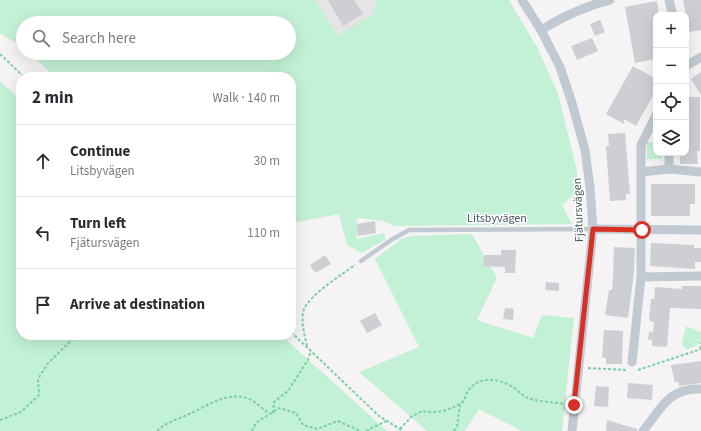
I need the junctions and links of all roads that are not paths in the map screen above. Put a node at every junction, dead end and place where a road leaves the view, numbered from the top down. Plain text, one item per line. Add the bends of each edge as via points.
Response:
1 (522, 0) edge
2 (610, 0) edge
3 (669, 0) edge
4 (595, 2) edge
5 (672, 12) edge
6 (541, 30) junction
7 (701, 57) edge
8 (689, 64) edge
9 (654, 120) edge
10 (669, 156) edge
11 (669, 169) junction
12 (642, 172) junction
13 (701, 172) edge
14 (593, 229) junction
15 (642, 230) junction
16 (701, 230) edge
17 (361, 261) road end
18 (701, 276) edge
19 (641, 277) junction
20 (632, 362) dead end
21 (701, 389) edge
22 (572, 431) edge
23 (643, 431) edge

1 - 6 street, Fjätursvägen
2 - 4 street
3 - 5 street
4 - 6 street
6 - 14 street, Fjätursvägen via 560,67 585,150
7 - 8 street
9 - 12 street via 641,145
10 - 11 street
11 - 12 street
11 - 13 street
12 - 15 street
14 - 15 street, Litsbyvägen
14 - 17 lane, Litsbyvägen via 409,230
14 - 22 street, Fjätursvägen
15 - 16 street, Litsbyvägen
15 - 19 street
18 - 19 street
19 - 20 street
21 - 23 street via 689,388 668,398

